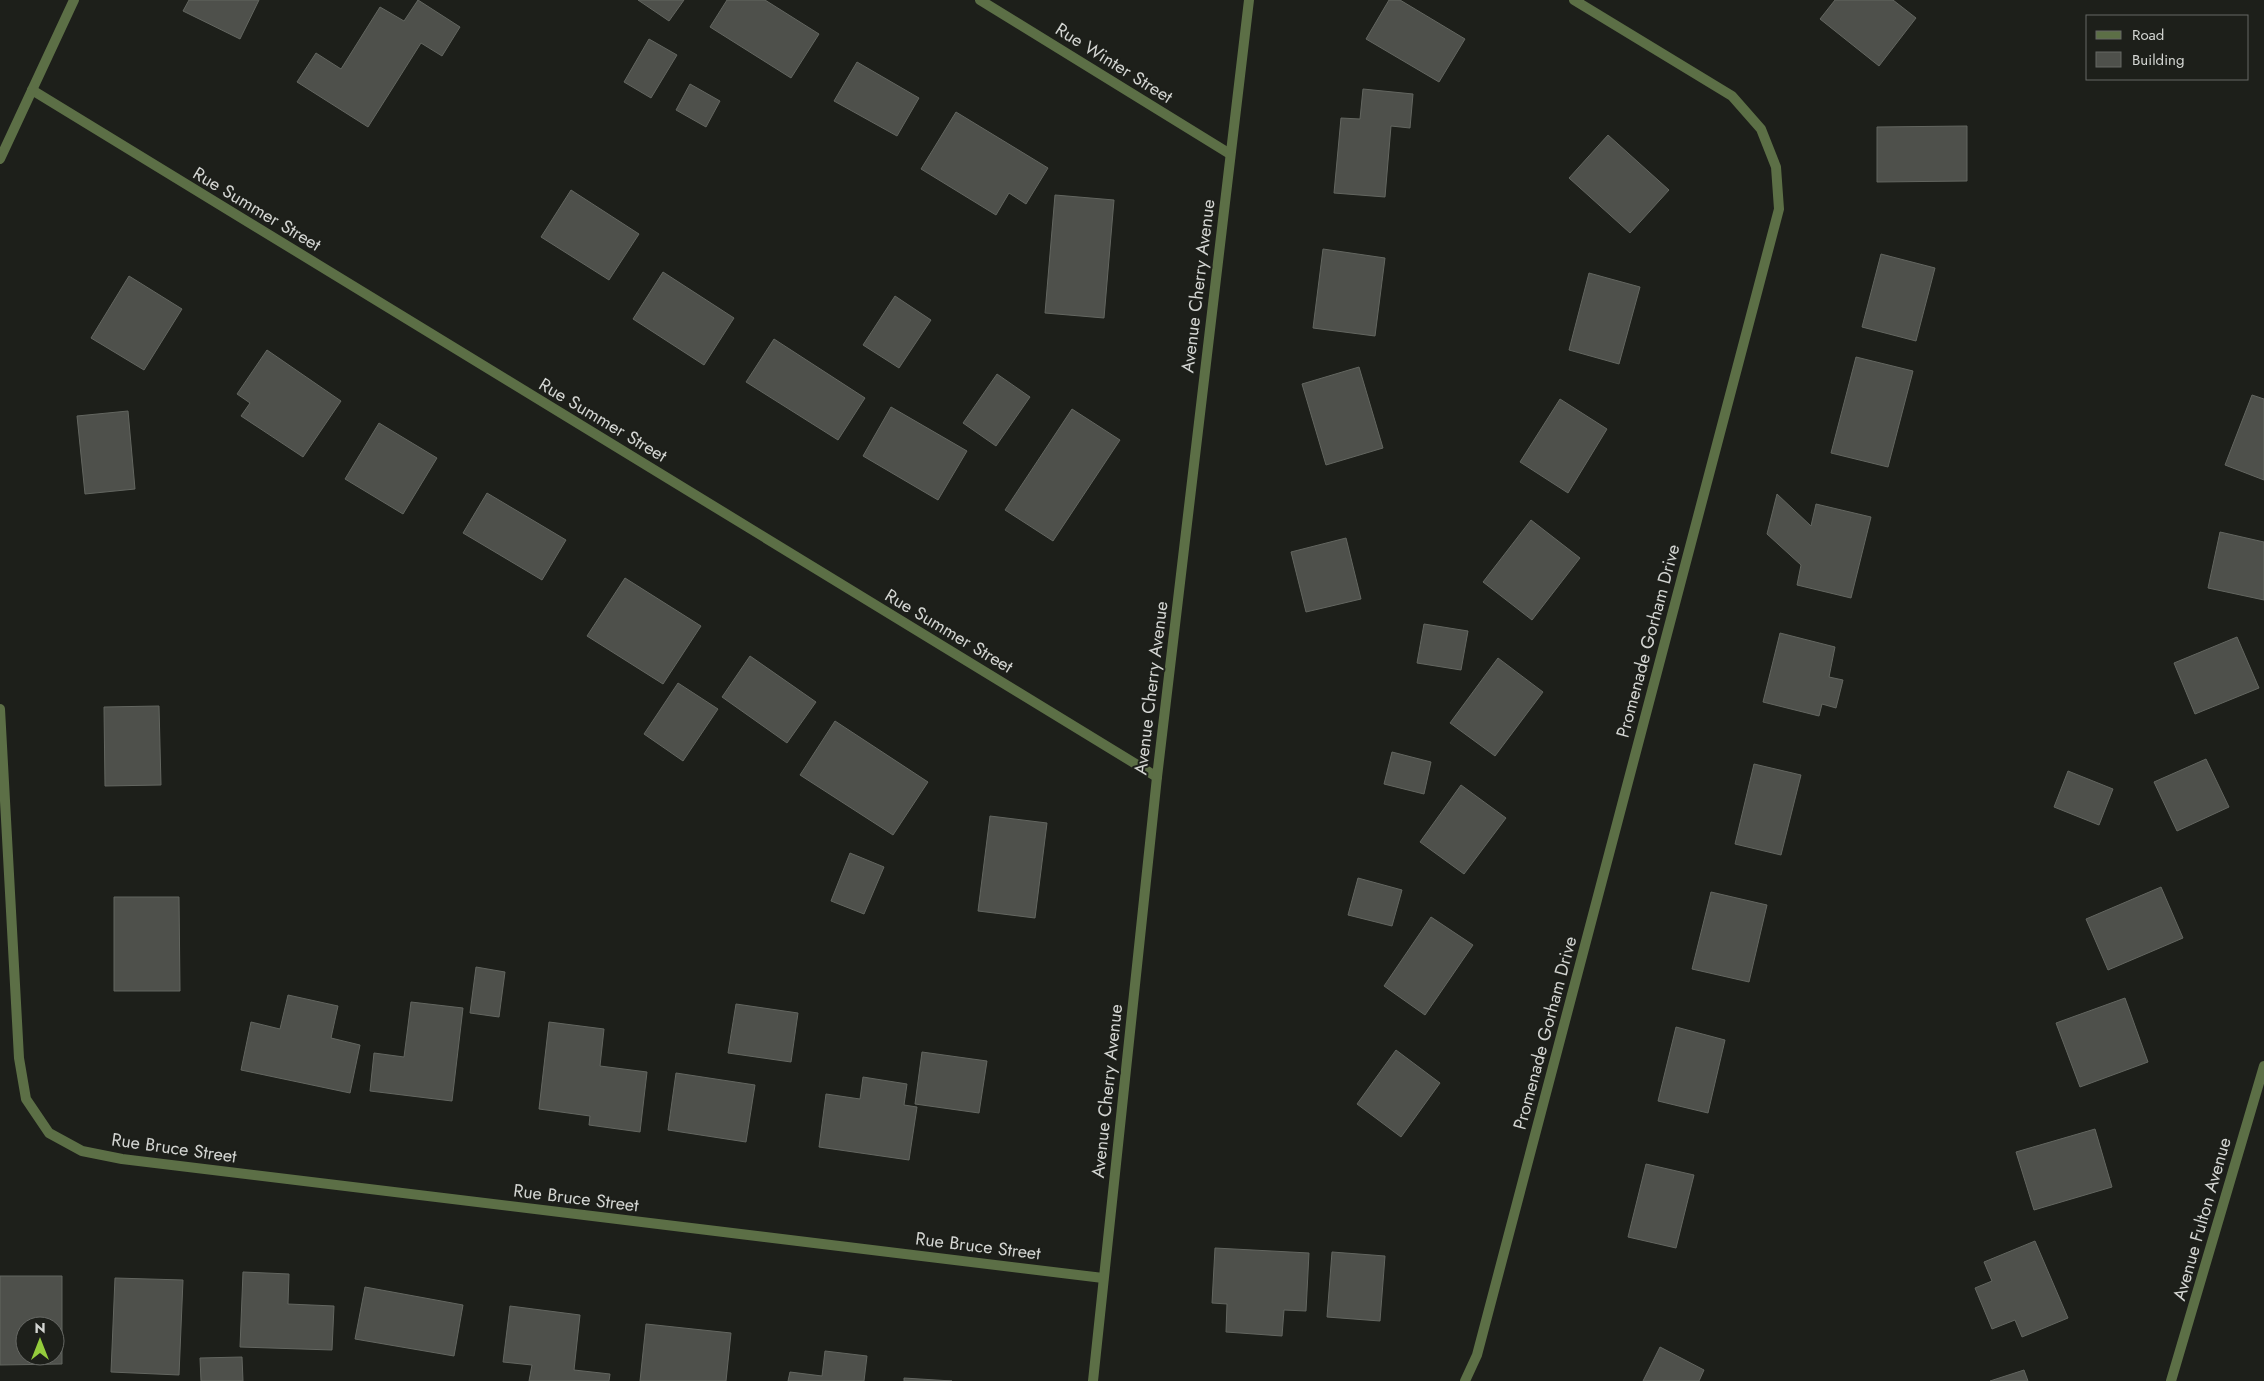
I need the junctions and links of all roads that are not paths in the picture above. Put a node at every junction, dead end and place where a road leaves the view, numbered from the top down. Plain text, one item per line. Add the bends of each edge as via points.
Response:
1 (74, 0) edge
2 (980, 0) edge
3 (1249, 0) edge
4 (1574, 0) edge
5 (32, 90) junction
6 (1230, 154) junction
7 (0, 159) edge
8 (0, 709) edge
9 (0, 724) edge
10 (1157, 777) junction
11 (2264, 1066) edge
12 (1103, 1278) junction
13 (1093, 1381) edge
14 (1465, 1381) edge
15 (2172, 1381) edge

1 - 5 street
2 - 6 street, Rue Winter Street
3 - 6 street, Avenue Cherry Avenue
4 - 14 street, Promenade Gorham Drive via 1732,96 1761,129 1776,167 1779,209 1477,1355
5 - 7 street
5 - 10 street, Rue Summer Street
6 - 10 street, Avenue Cherry Avenue
8 - 9 street
9 - 12 street, Rue Bruce Street via 19,1058 26,1099 49,1133 82,1151 122,1160
10 - 12 street, Avenue Cherry Avenue
11 - 15 street, Avenue Fulton Avenue
12 - 13 street, Avenue Cherry Avenue

